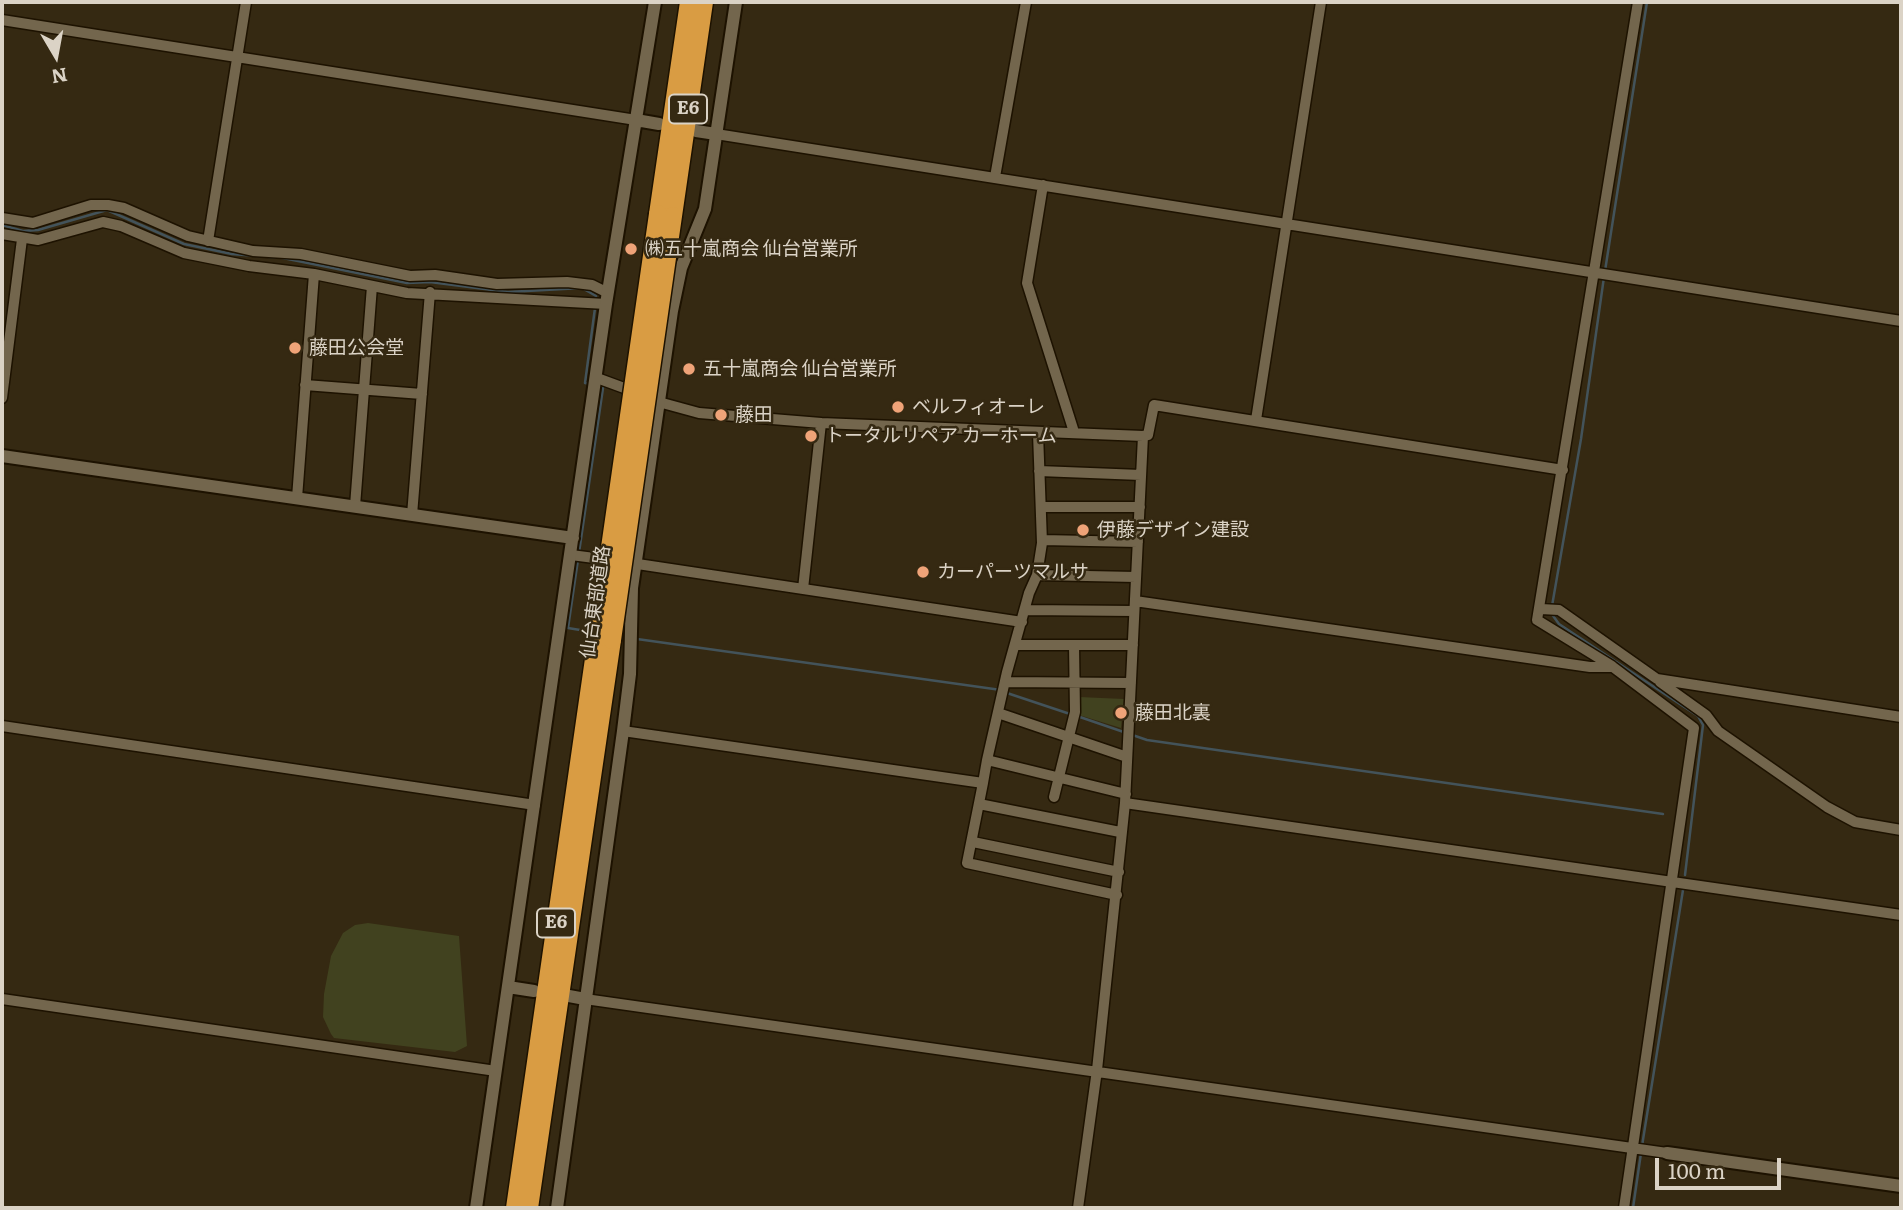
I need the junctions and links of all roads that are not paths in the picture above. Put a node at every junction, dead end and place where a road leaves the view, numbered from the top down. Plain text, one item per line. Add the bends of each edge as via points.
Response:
1 (246, 2) edge
2 (655, 2) edge
3 (689, 2) edge
4 (704, 2) edge
5 (736, 2) edge
6 (1026, 2) edge
7 (1321, 2) edge
8 (1638, 2) edge
9 (2, 20) edge
10 (237, 57) junction
11 (636, 120) junction
12 (659, 124) dead end
13 (696, 131) dead end
14 (716, 134) junction
15 (995, 177) junction
16 (1043, 185) junction
17 (665, 215) junction
18 (2, 218) edge
19 (1286, 223) junction
20 (2, 234) edge
21 (22, 239) junction
22 (208, 242) junction
23 (314, 274) junction
24 (1601, 274) junction
25 (372, 286) junction
26 (430, 292) junction
27 (606, 301) junction
28 (1901, 321) edge
29 (597, 378) junction
30 (304, 385) junction
31 (363, 388) junction
32 (422, 394) junction
33 (2, 398) edge
34 (659, 403) junction
35 (1256, 421) junction
36 (821, 423) junction
37 (1074, 432) junction
38 (1038, 433) junction
39 (1143, 436) junction
40 (2, 456) edge
41 (1563, 470) junction
42 (1039, 471) junction
43 (1141, 475) junction
44 (297, 498) junction
45 (355, 506) junction
46 (1140, 507) junction
47 (1041, 508) junction
48 (412, 515) junction
49 (573, 538) junction
50 (1042, 540) junction
51 (1138, 542) junction
52 (577, 555) junction
53 (636, 564) junction
54 (1037, 575) junction
55 (1136, 577) junction
56 (803, 589) junction
57 (1135, 606) junction
58 (1025, 610) junction
59 (1547, 610) junction
60 (1022, 622) junction
61 (604, 639) junction
62 (1015, 645) junction
63 (1133, 645) junction
64 (1074, 646) junction
65 (1613, 667) junction
66 (1657, 679) junction
67 (1075, 681) junction
68 (1131, 683) junction
69 (1004, 689) junction
70 (998, 713) junction
71 (1901, 717) edge
72 (2, 726) edge
73 (623, 731) junction
74 (1069, 738) junction
75 (1127, 757) junction
76 (987, 760) junction
77 (1059, 778) junction
78 (984, 783) junction
79 (1054, 797) dead end
80 (1125, 798) junction
81 (979, 804) junction
82 (535, 805) junction
83 (1901, 830) edge
84 (1120, 832) junction
85 (972, 842) junction
86 (1119, 873) junction
87 (1672, 881) junction
88 (1117, 895) junction
89 (1901, 915) edge
90 (508, 987) junction
91 (534, 991) dead end
92 (569, 996) dead end
93 (2, 999) edge
94 (585, 999) junction
95 (496, 1070) junction
96 (1097, 1070) junction
97 (1639, 1149) junction
98 (1667, 1153) joint
99 (1901, 1186) edge
100 (476, 1208) edge
101 (515, 1208) edge
102 (529, 1208) edge
103 (557, 1208) edge
104 (1078, 1208) edge
105 (1624, 1208) edge

1 - 10 street
2 - 11 street
3 - 17 highway, 仙台東部道路 / E6
4 - 17 highway, 仙台東部道路 / E6
5 - 14 street
6 - 15 street
7 - 19 street
8 - 24 street
9 - 10 street
10 - 11 street
10 - 22 street
11 - 12 street
11 - 27 street
13 - 14 street
14 - 15 street
14 - 34 street via 705,208 681,268
15 - 16 street
16 - 19 street
16 - 37 street via 1027,283
17 - 61 highway, 仙台東部道路 / E6, bridge
18 - 22 street via 33,223 91,205 108,205
19 - 24 street
19 - 35 street
20 - 21 street
21 - 23 street via 59,236 103,222 184,253
21 - 33 street
22 - 27 street via 301,254 410,276 497,284 592,285
23 - 25 street
23 - 30 street
24 - 28 street
24 - 41 street
25 - 26 street
25 - 31 street
26 - 27 street via 516,301
26 - 32 street
27 - 29 street
29 - 34 street
29 - 49 street
30 - 31 street
30 - 44 street
31 - 32 street
31 - 45 street
32 - 48 street
34 - 36 street via 699,413
34 - 53 street
35 - 39 street via 1154,405 1148,435
35 - 41 street
36 - 38 street
36 - 56 street
37 - 38 street
37 - 39 street
38 - 42 street
39 - 43 street
40 - 44 street
41 - 59 street
42 - 43 street
42 - 47 street
43 - 46 street
44 - 45 street
45 - 48 street
46 - 47 street
46 - 51 street
47 - 50 street
48 - 49 street
49 - 52 street
50 - 51 street
50 - 54 street
51 - 55 street
52 - 53 street
52 - 82 street
53 - 56 street
53 - 73 street
54 - 55 street
54 - 58 street
55 - 57 street
56 - 60 street
57 - 58 street
57 - 63 street
57 - 65 street
58 - 60 street
59 - 65 street via 1537,620
59 - 66 street
60 - 62 street
61 - 101 highway, 仙台東部道路 / E6
61 - 102 highway, 仙台東部道路 / E6
62 - 64 street
62 - 69 street
63 - 64 street
63 - 68 street
64 - 67 street
65 - 87 street via 1694,727
66 - 71 street
66 - 83 street via 1706,715 1718,731 1827,807 1855,822
67 - 68 street
67 - 69 street
67 - 74 street
68 - 75 street
69 - 70 street
70 - 74 street
70 - 76 street
72 - 82 street
73 - 78 street
73 - 94 street
74 - 75 street
74 - 77 street
75 - 80 street
76 - 77 street
76 - 78 street
77 - 79 street
77 - 80 street
78 - 81 street
80 - 84 street
80 - 87 street
81 - 84 street
81 - 85 street
82 - 90 street
84 - 86 street
85 - 86 street
85 - 88 street via 967,863
86 - 88 street
87 - 89 street
87 - 97 street
88 - 96 street
90 - 91 street
90 - 95 street
92 - 94 street
93 - 95 street
94 - 96 street
94 - 103 street
95 - 100 street
96 - 97 street
96 - 104 street
97 - 98 street
97 - 105 street
98 - 99 street

